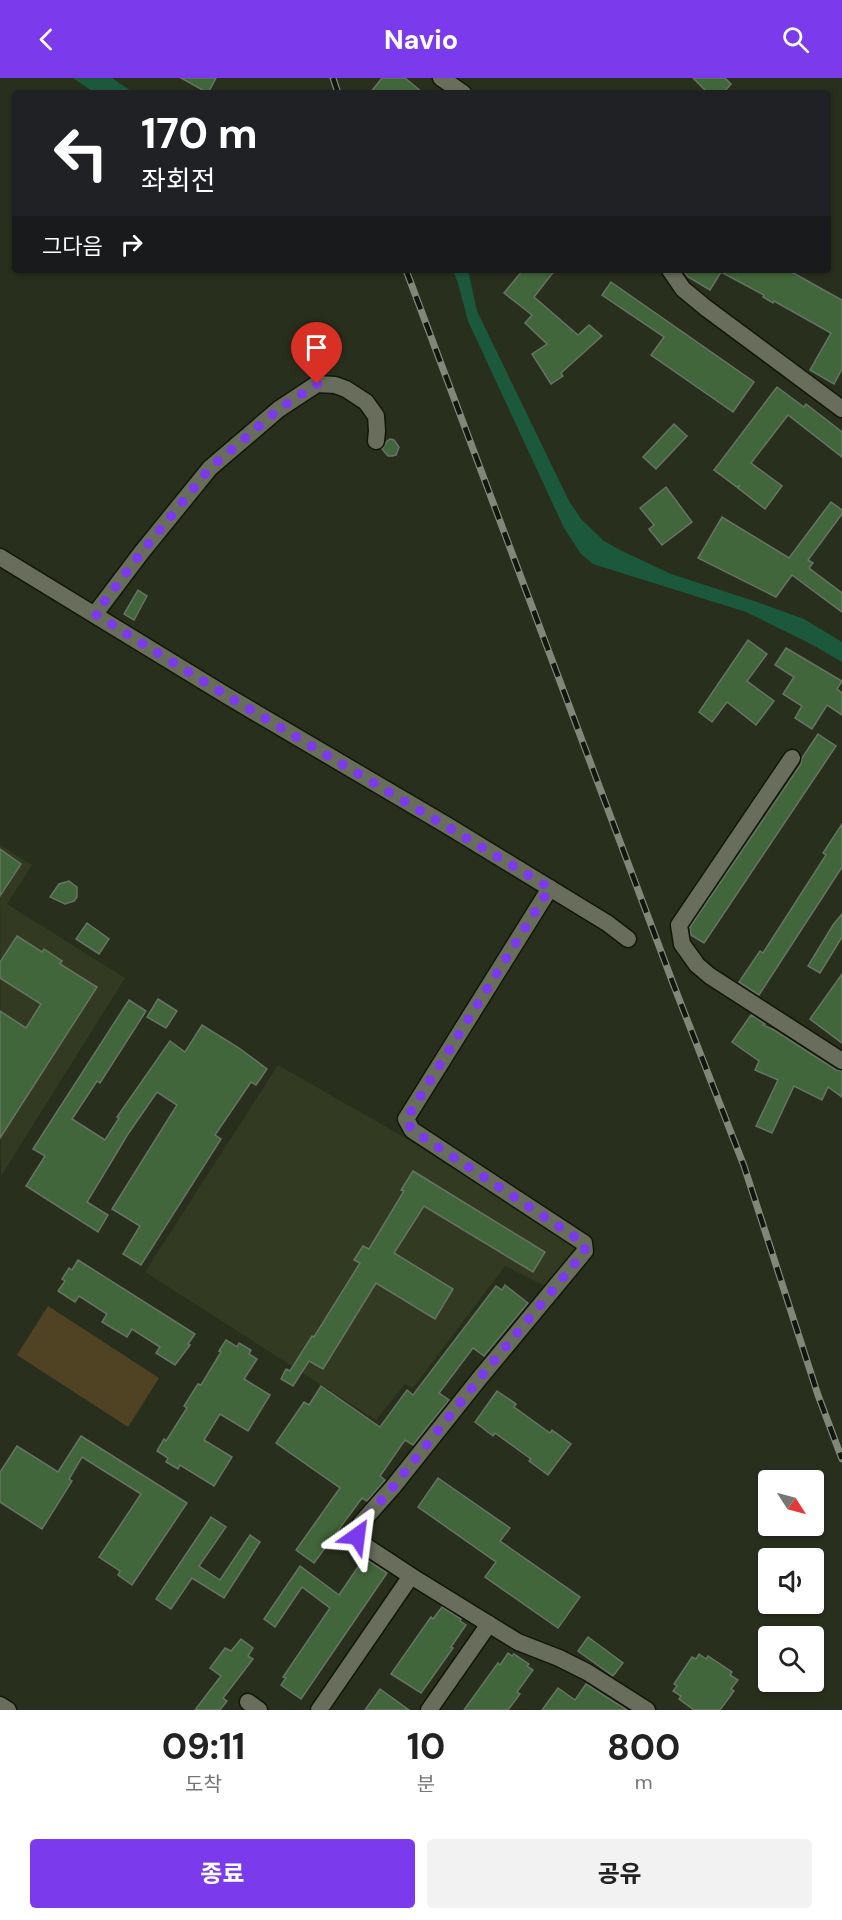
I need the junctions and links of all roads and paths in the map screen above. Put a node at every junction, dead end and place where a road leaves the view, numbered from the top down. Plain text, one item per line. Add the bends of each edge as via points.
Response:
1 (441, 78) edge
2 (459, 90) edge
3 (672, 273) edge
4 (842, 409) edge
5 (375, 441) dead end
6 (0, 557) edge
7 (95, 614) junction
8 (792, 758) dead end
9 (550, 888) junction
10 (628, 939) dead end
11 (842, 1061) edge
12 (411, 1576) junction
13 (489, 1624) junction
14 (0, 1705) edge
15 (8, 1710) edge
16 (319, 1710) edge
17 (429, 1710) edge
18 (647, 1710) edge

1 - 2 street
3 - 4 street via 706,308
5 - 7 street via 376,416 366,402 335,385 317,384 279,409 210,468
6 - 7 street
7 - 9 street
8 - 11 street via 679,925 682,944 704,971
9 - 10 street
9 - 12 street via 406,1119 412,1130 584,1243 585,1251 362,1522 357,1536
12 - 13 street
12 - 16 street
13 - 17 street
13 - 18 street via 518,1642 587,1671
14 - 15 street

